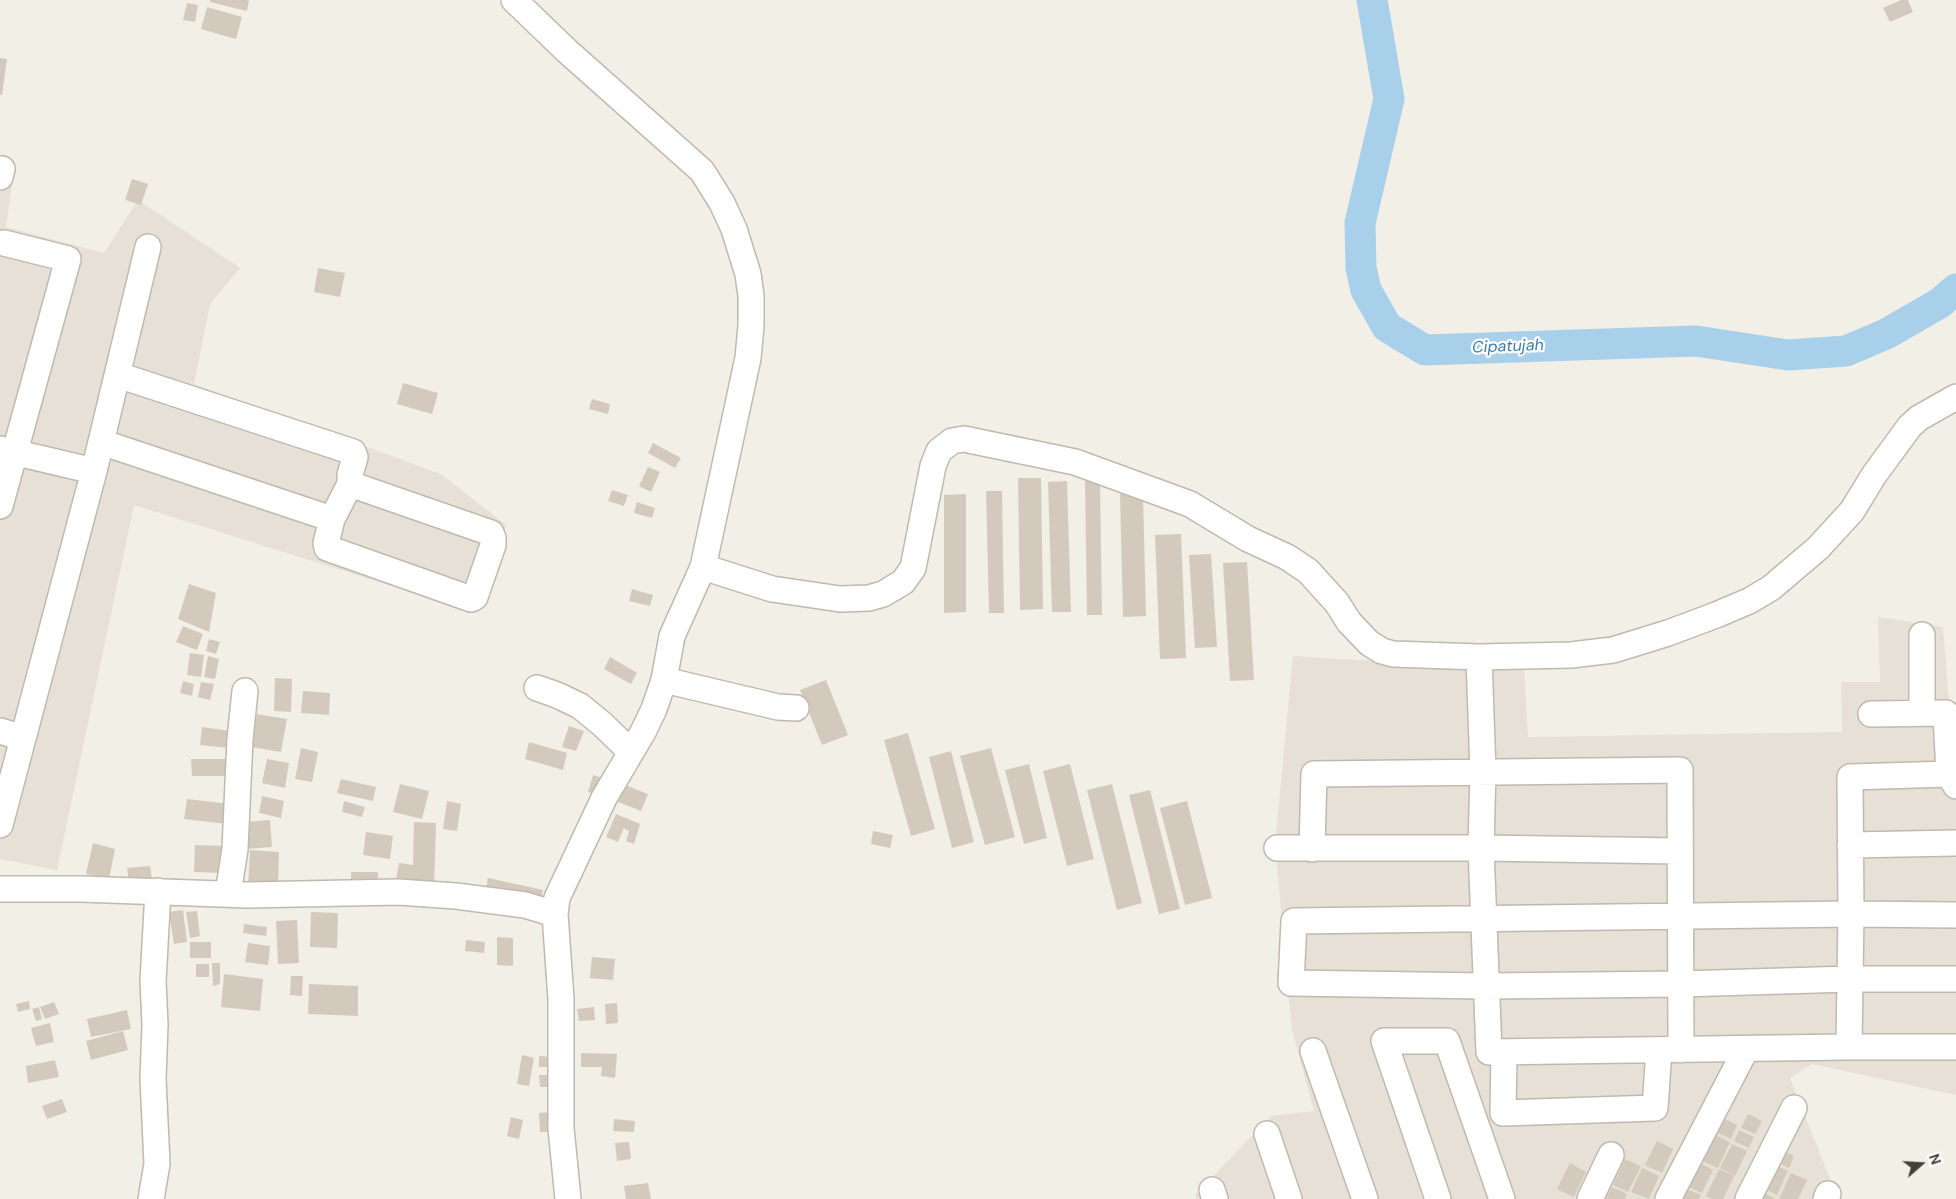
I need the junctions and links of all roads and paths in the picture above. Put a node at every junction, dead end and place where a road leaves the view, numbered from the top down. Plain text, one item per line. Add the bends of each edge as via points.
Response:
1 (514, 0) edge
2 (0, 169) edge
3 (0, 177) edge
4 (148, 247) dead end
5 (1, 248) edge
6 (118, 375) junction
7 (1956, 397) edge
8 (101, 442) junction
9 (7, 451) edge
10 (94, 471) junction
11 (350, 484) junction
12 (0, 506) edge
13 (332, 519) junction
14 (703, 567) junction
15 (1922, 635) dead end
16 (1479, 657) junction
17 (664, 680) junction
18 (537, 688) dead end
19 (246, 691) dead end
20 (796, 708) dead end
21 (1922, 713) junction
22 (1871, 714) dead end
23 (12, 734) edge
24 (630, 751) junction
25 (1483, 772) junction
26 (1952, 780) edge
27 (1, 814) edge
28 (1956, 843) edge
29 (1850, 845) junction
30 (1277, 848) dead end
31 (1481, 848) junction
32 (1312, 849) junction
33 (1680, 851) junction
34 (0, 889) edge
35 (158, 891) junction
36 (228, 894) junction
37 (554, 914) junction
38 (1851, 914) junction
39 (1680, 915) junction
40 (1956, 915) edge
41 (1483, 917) junction
42 (1850, 979) junction
43 (1956, 979) edge
44 (1681, 984) junction
45 (1485, 986) junction
46 (1850, 1047) junction
47 (1956, 1047) edge
48 (1746, 1049) junction
49 (1670, 1050) junction
50 (1313, 1051) dead end
51 (1504, 1052) junction
52 (1794, 1108) dead end
53 (1267, 1134) dead end
54 (1610, 1155) dead end
55 (151, 1199) edge
56 (568, 1199) edge
57 (1290, 1199) edge
58 (1365, 1199) edge
59 (1438, 1199) edge
60 (1502, 1199) edge
61 (1590, 1199) edge
62 (1668, 1199) edge
63 (1748, 1199) edge

1 - 14 street via 702,171 722,203 743,256 751,296 748,358
2 - 3 street
4 - 6 street
5 - 9 street via 68,259
6 - 8 street
6 - 11 street via 353,452
7 - 16 street via 1910,426 1852,511 1818,548 1757,597 1668,633 1613,650 1571,655
8 - 10 street
8 - 13 street
9 - 10 street
9 - 12 street
10 - 23 street
11 - 13 street
11 - 13 street via 490,532 493,545 475,597 471,599 327,548
14 - 16 street via 772,589 840,599 884,594 903,582 913,568 939,451 952,441 964,439 1075,462 1190,504 1248,540 1287,557 1308,571 1349,622 1382,650 1393,654
14 - 17 street via 672,636
15 - 21 street
16 - 25 street
17 - 20 street
17 - 24 street via 643,732
18 - 24 street via 580,706
19 - 36 street via 238,757 235,849
21 - 22 street
21 - 26 street via 1946,713
23 - 27 street
24 - 37 street via 557,898
25 - 31 street
25 - 32 street via 1314,774
25 - 33 street via 1680,770
26 - 29 street via 1850,777
28 - 29 street
29 - 38 street
30 - 32 street
31 - 32 street
31 - 33 street
31 - 41 street
33 - 39 street
34 - 35 street
35 - 36 street
35 - 55 street via 152,981 157,1164
36 - 37 street via 437,894 526,905
37 - 56 street via 561,999 561,1128
38 - 39 street
38 - 40 street
38 - 42 street
39 - 41 street
39 - 44 street
41 - 45 street
41 - 45 street via 1294,921 1291,983
42 - 43 street
42 - 44 street
42 - 46 street
44 - 45 street
44 - 49 street
45 - 51 street via 1488,1052
46 - 47 street
46 - 48 street
48 - 49 street
48 - 62 street
49 - 51 street
49 - 51 street via 1656,1108 1502,1113
50 - 58 street
52 - 63 street
53 - 57 street
54 - 61 street
59 - 60 street via 1384,1041 1447,1041

